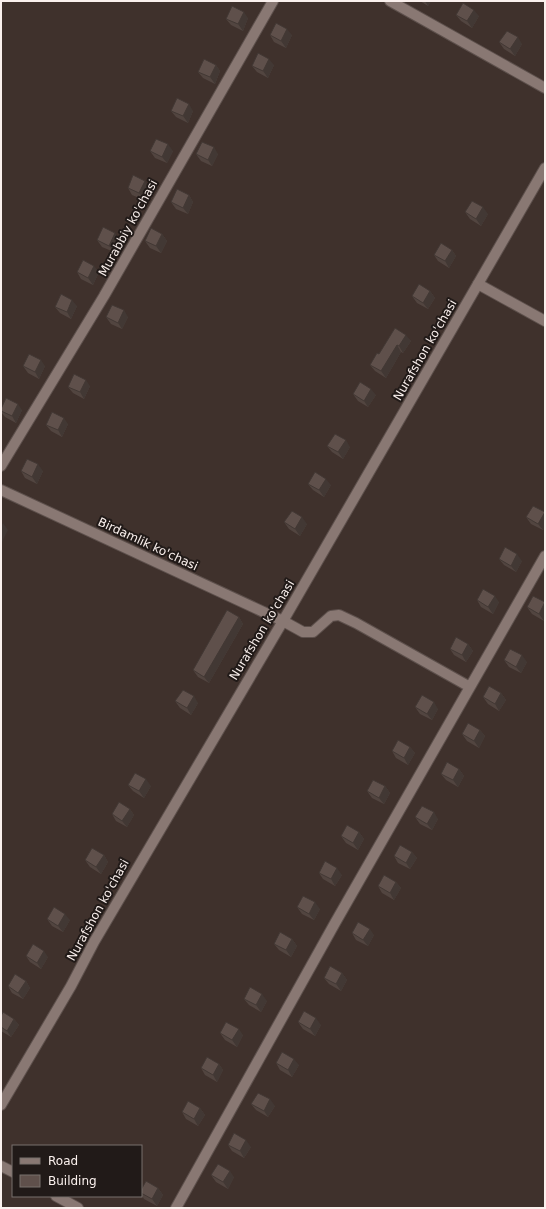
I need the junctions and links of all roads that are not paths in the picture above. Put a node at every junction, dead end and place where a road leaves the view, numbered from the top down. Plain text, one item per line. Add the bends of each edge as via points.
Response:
1 (273, 1) edge
2 (390, 1) edge
3 (545, 88) edge
4 (545, 168) edge
5 (478, 284) junction
6 (545, 321) edge
7 (1, 466) edge
8 (1, 490) edge
9 (545, 556) edge
10 (283, 621) junction
11 (470, 687) junction
12 (1, 1105) edge
13 (1, 1166) edge
14 (12, 1172) edge
15 (58, 1197) edge
16 (78, 1208) edge
17 (176, 1208) edge

1 - 7 street, Murabbiy ko'chasi via 104,296
2 - 3 street
4 - 5 street, Nurafshon ko'chasi
5 - 6 street
5 - 10 street, Nurafshon ko'chasi
8 - 10 street, Birdamlik ko'chasi
9 - 11 street
10 - 11 street, Birdamlik ko'chasi via 302,632 312,632 331,616 339,615
10 - 12 street, Nurafshon ko'chasi
11 - 17 street
13 - 14 street
15 - 16 street

